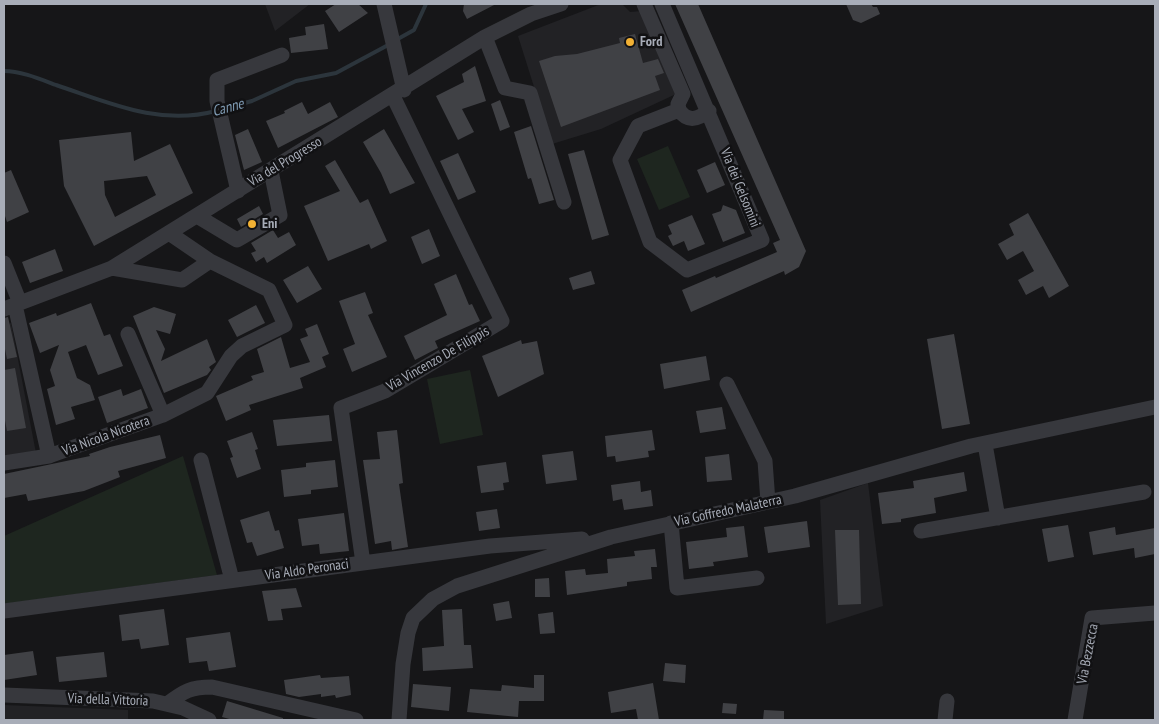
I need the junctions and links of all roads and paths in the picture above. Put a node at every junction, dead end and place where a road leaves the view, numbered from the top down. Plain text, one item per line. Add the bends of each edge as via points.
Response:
1 (384, 4) edge
2 (561, 4) edge
3 (644, 4) edge
4 (662, 4) edge
5 (485, 37) junction
6 (282, 55) dead end
7 (398, 93) junction
8 (678, 110) junction
9 (709, 111) junction
10 (271, 171) junction
11 (238, 190) junction
12 (564, 202) dead end
13 (197, 216) junction
14 (169, 233) junction
15 (210, 261) junction
16 (4, 263) edge
17 (112, 268) junction
18 (13, 306) edge
19 (128, 334) dead end
20 (727, 384) dead end
21 (1155, 407) edge
22 (164, 415) junction
23 (985, 444) junction
24 (48, 456) junction
25 (201, 460) dead end
26 (4, 463) edge
27 (1144, 492) dead end
28 (768, 502) junction
29 (998, 518) junction
30 (671, 523) junction
31 (922, 531) dead end
32 (611, 537) junction
33 (363, 563) junction
34 (757, 578) dead end
35 (232, 580) junction
36 (4, 611) edge
37 (1155, 613) edge
38 (4, 695) edge
39 (947, 701) dead end
40 (167, 704) junction
41 (209, 720) edge
42 (356, 720) edge
43 (399, 720) edge
44 (945, 720) edge
45 (1075, 720) edge

1 - 7 street via 398,68
2 - 5 street, Via del Progresso via 531,14
3 - 8 street via 683,94
4 - 9 street, Via dei Gelsomini
5 - 7 street, Via del Progresso
5 - 12 street via 505,88 530,94
6 - 11 street via 217,80 221,117
7 - 10 street, Via del Progresso
7 - 33 street, Via Vincenzo De Filippis via 502,322 385,391 341,408
8 - 9 street via 688,119
8 - 9 street, Via dei Gelsomini via 638,126 620,160 650,242 687,270 762,240
10 - 11 street, Via del Progresso
10 - 13 street via 280,215 237,240
11 - 13 street, Via del Progresso
13 - 14 street, Via del Progresso
14 - 15 street
14 - 17 street, Via del Progresso
15 - 17 street via 182,280
15 - 22 street, Via Nicola Nicotera via 269,290 285,325 242,346 231,356 207,393
16 - 18 street
17 - 18 street, Via del Progresso
18 - 24 street
19 - 22 street, Via Nicola Nicotera
20 - 28 street via 764,461
21 - 23 street, Via Goffredo Malaterra
22 - 24 street, Via Nicola Nicotera
23 - 28 street, Via Goffredo Malaterra
23 - 29 street
24 - 26 street, Via Nicola Nicotera
25 - 35 street
27 - 29 street
28 - 30 street, Via Goffredo Malaterra
29 - 31 street
30 - 32 street, Via Goffredo Malaterra
30 - 34 street via 677,588
32 - 33 street, Via Aldo Peronaci via 490,546
32 - 43 street, Via Goffredo Malaterra via 457,586 423,607 413,618 408,633
33 - 35 street, Via Aldo Peronaci
35 - 36 street, Via Aldo Peronaci
37 - 45 street, Via Bezzecca via 1092,618
38 - 40 street, Via della Vittoria
39 - 44 street
40 - 41 street, Via della Vittoria
40 - 42 street via 195,687 212,687

